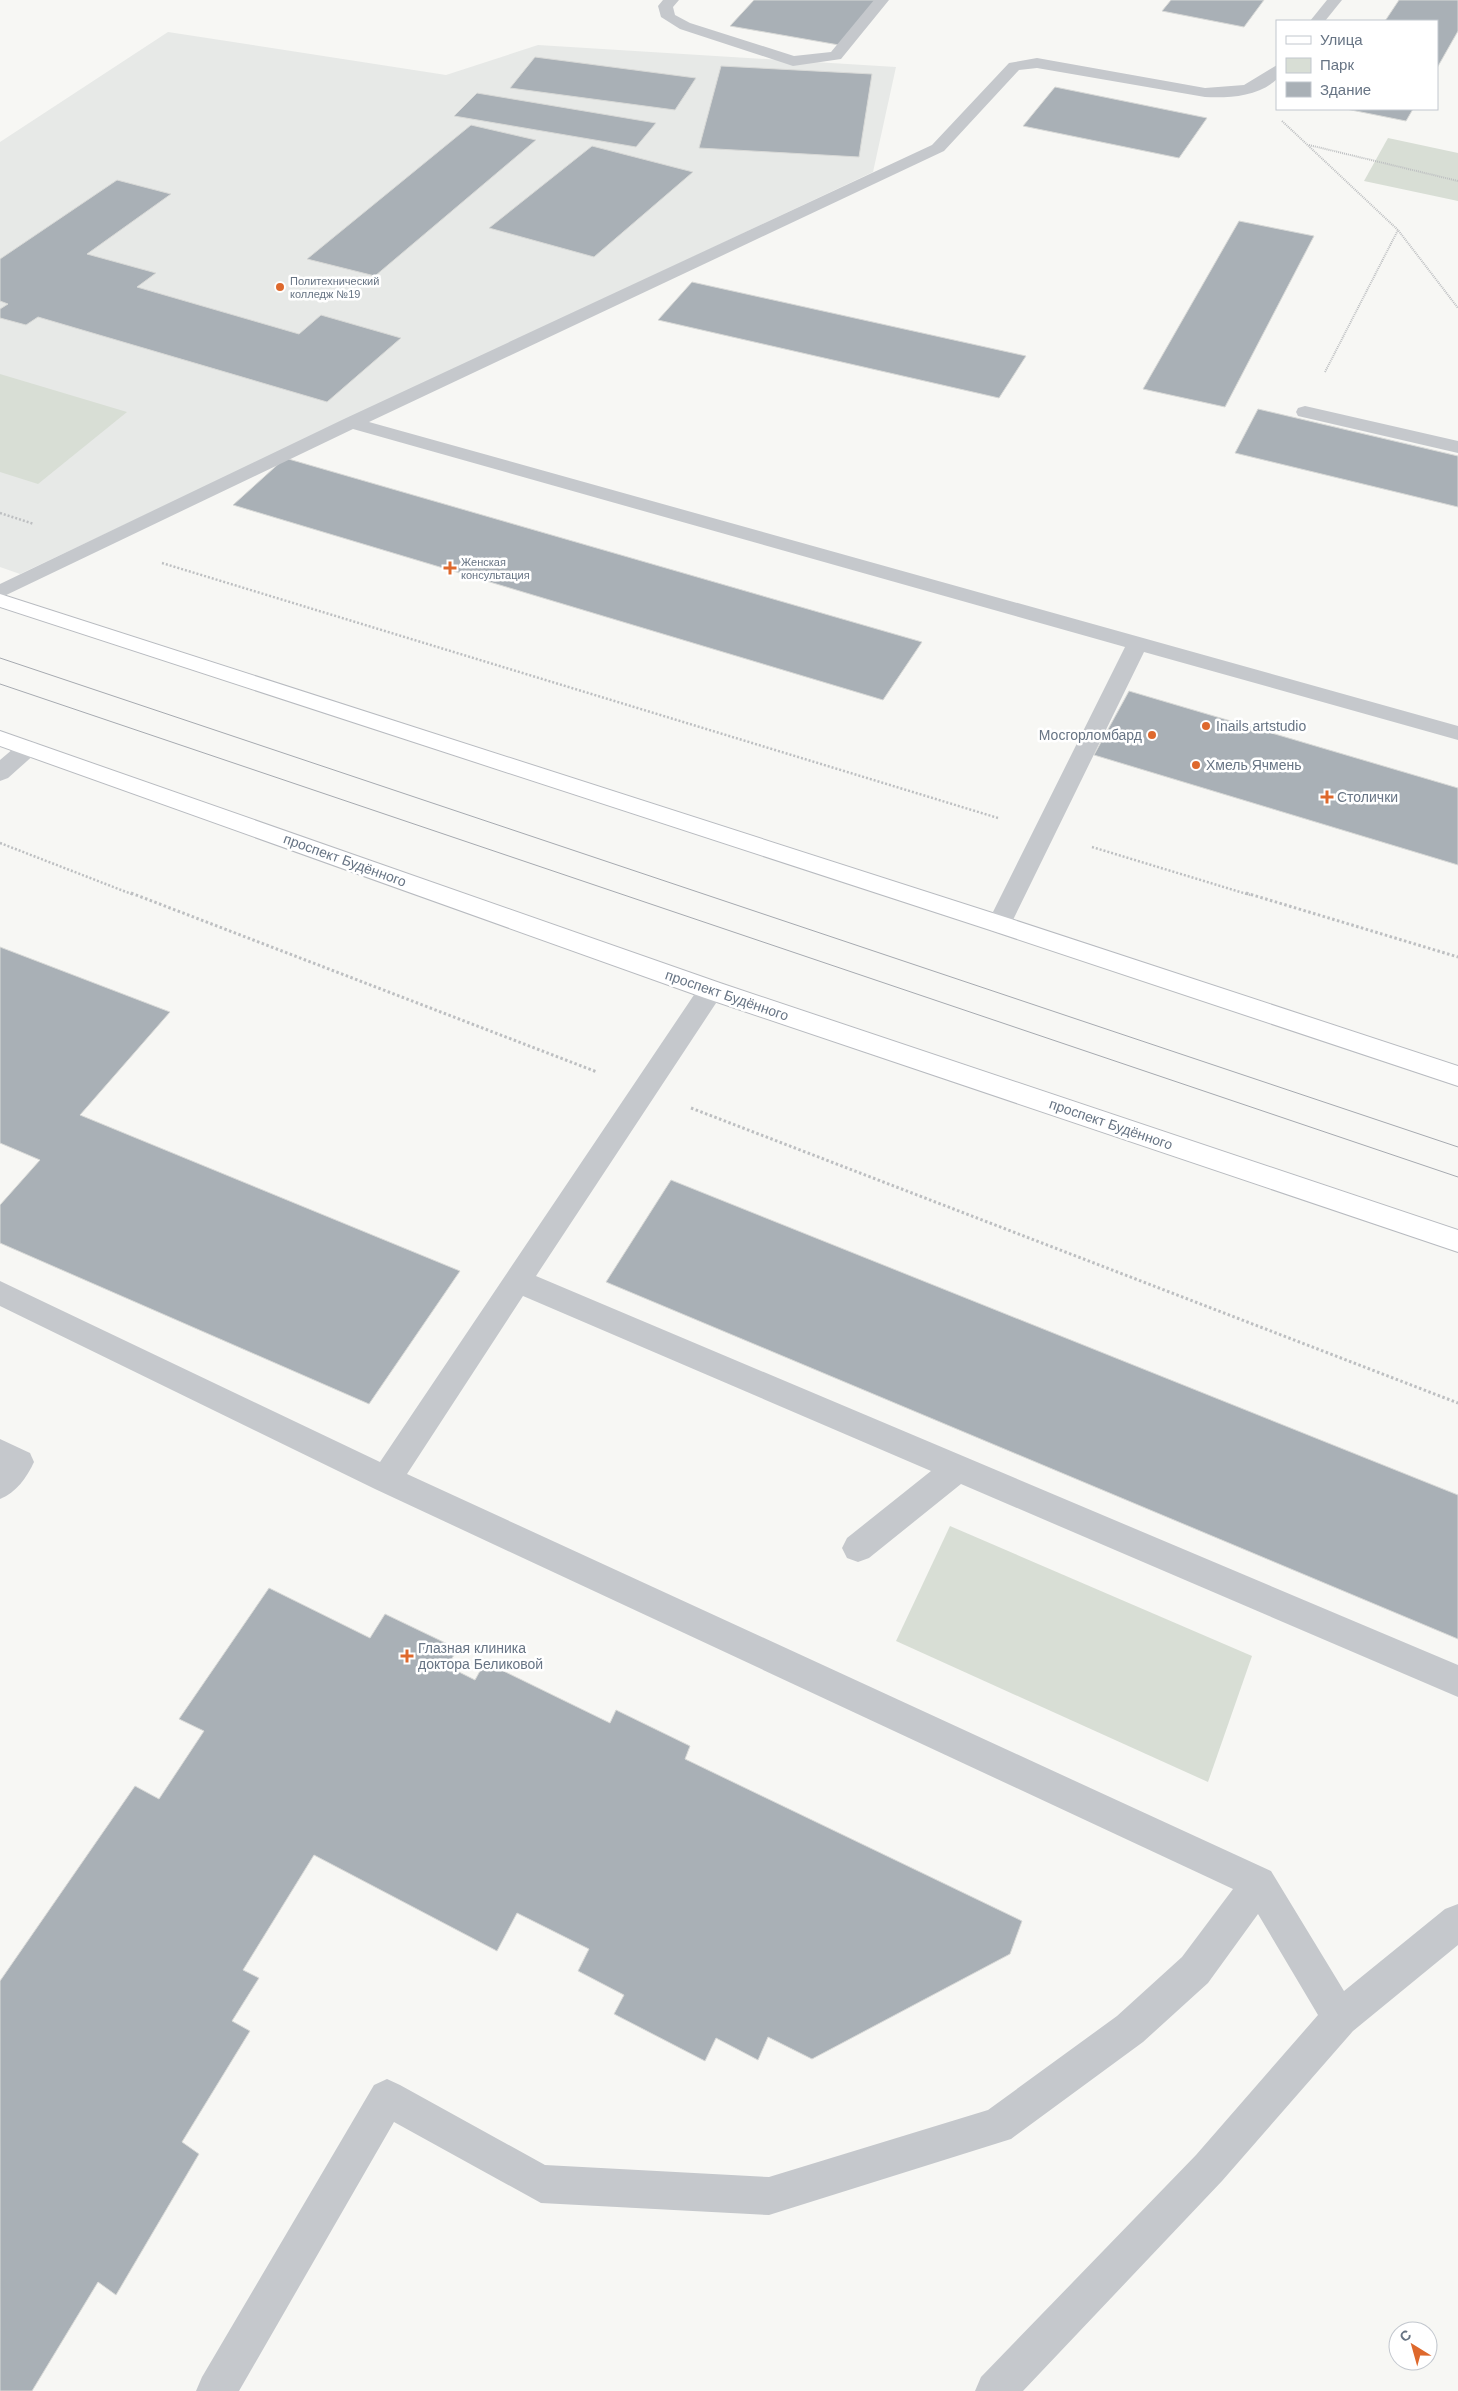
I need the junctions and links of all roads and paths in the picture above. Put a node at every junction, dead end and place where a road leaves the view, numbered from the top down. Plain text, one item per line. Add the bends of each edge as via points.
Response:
1 (672, 0) edge
2 (882, 0) edge
3 (1335, 0) edge
4 (1318, 20) edge
5 (1276, 71) edge
6 (1249, 90) junction
7 (1309, 145) junction
8 (1458, 181) edge
9 (1398, 230) junction
10 (1458, 308) edge
11 (1305, 412) joint
12 (351, 423) junction
13 (1458, 447) edge
14 (0, 513) edge
15 (101, 544) junction
16 (0, 592) edge
17 (0, 600) edge
18 (1138, 642) junction
19 (1458, 733) edge
20 (0, 738) edge
21 (28, 748) junction
22 (0, 772) edge
23 (1045, 833) junction
24 (0, 843) edge
25 (999, 924) junction
26 (1458, 957) edge
27 (711, 990) junction
28 (1458, 1076) edge
29 (644, 1090) junction
30 (1458, 1240) edge
31 (518, 1281) junction
32 (0, 1293) edge
33 (1458, 1403) edge
34 (0, 1452) edge
35 (958, 1468) junction
36 (386, 1479) junction
37 (0, 1485) edge
38 (858, 1548) dead end
39 (1458, 1681) edge
40 (1259, 1883) junction
41 (1458, 1922) edge
42 (1340, 2018) junction
43 (216, 2391) edge
44 (995, 2391) edge

1 - 2 lane via 665,6 668,17 685,26 793,61 836,56
3 - 4 lane
5 - 6 lane via 1268,81
6 - 7 path
6 - 12 lane via 1219,94 1194,92 1037,63 1014,66 938,148
7 - 8 path
7 - 9 path
9 - 10 path
9 - 11 path
11 - 13 lane
12 - 15 lane
12 - 18 lane
14 - 15 path
15 - 16 lane
15 - 23 path
17 - 25 main road
18 - 19 lane
18 - 23 lane
20 - 21 main road, проспект Будённого
21 - 22 lane
21 - 27 main road, проспект Будённого
23 - 25 lane
23 - 26 path
24 - 29 path
25 - 28 main road
27 - 29 lane
27 - 30 main road, проспект Будённого
29 - 31 lane
29 - 33 path
31 - 35 lane
31 - 36 lane
32 - 36 lane
34 - 37 lane via 19,1462
35 - 38 lane
35 - 39 lane
36 - 40 lane
40 - 42 lane
40 - 43 lane via 1195,1970 1130,2029 998,2126 769,2196 541,2184 387,2098
41 - 42 lane
42 - 44 lane via 1209,2168

